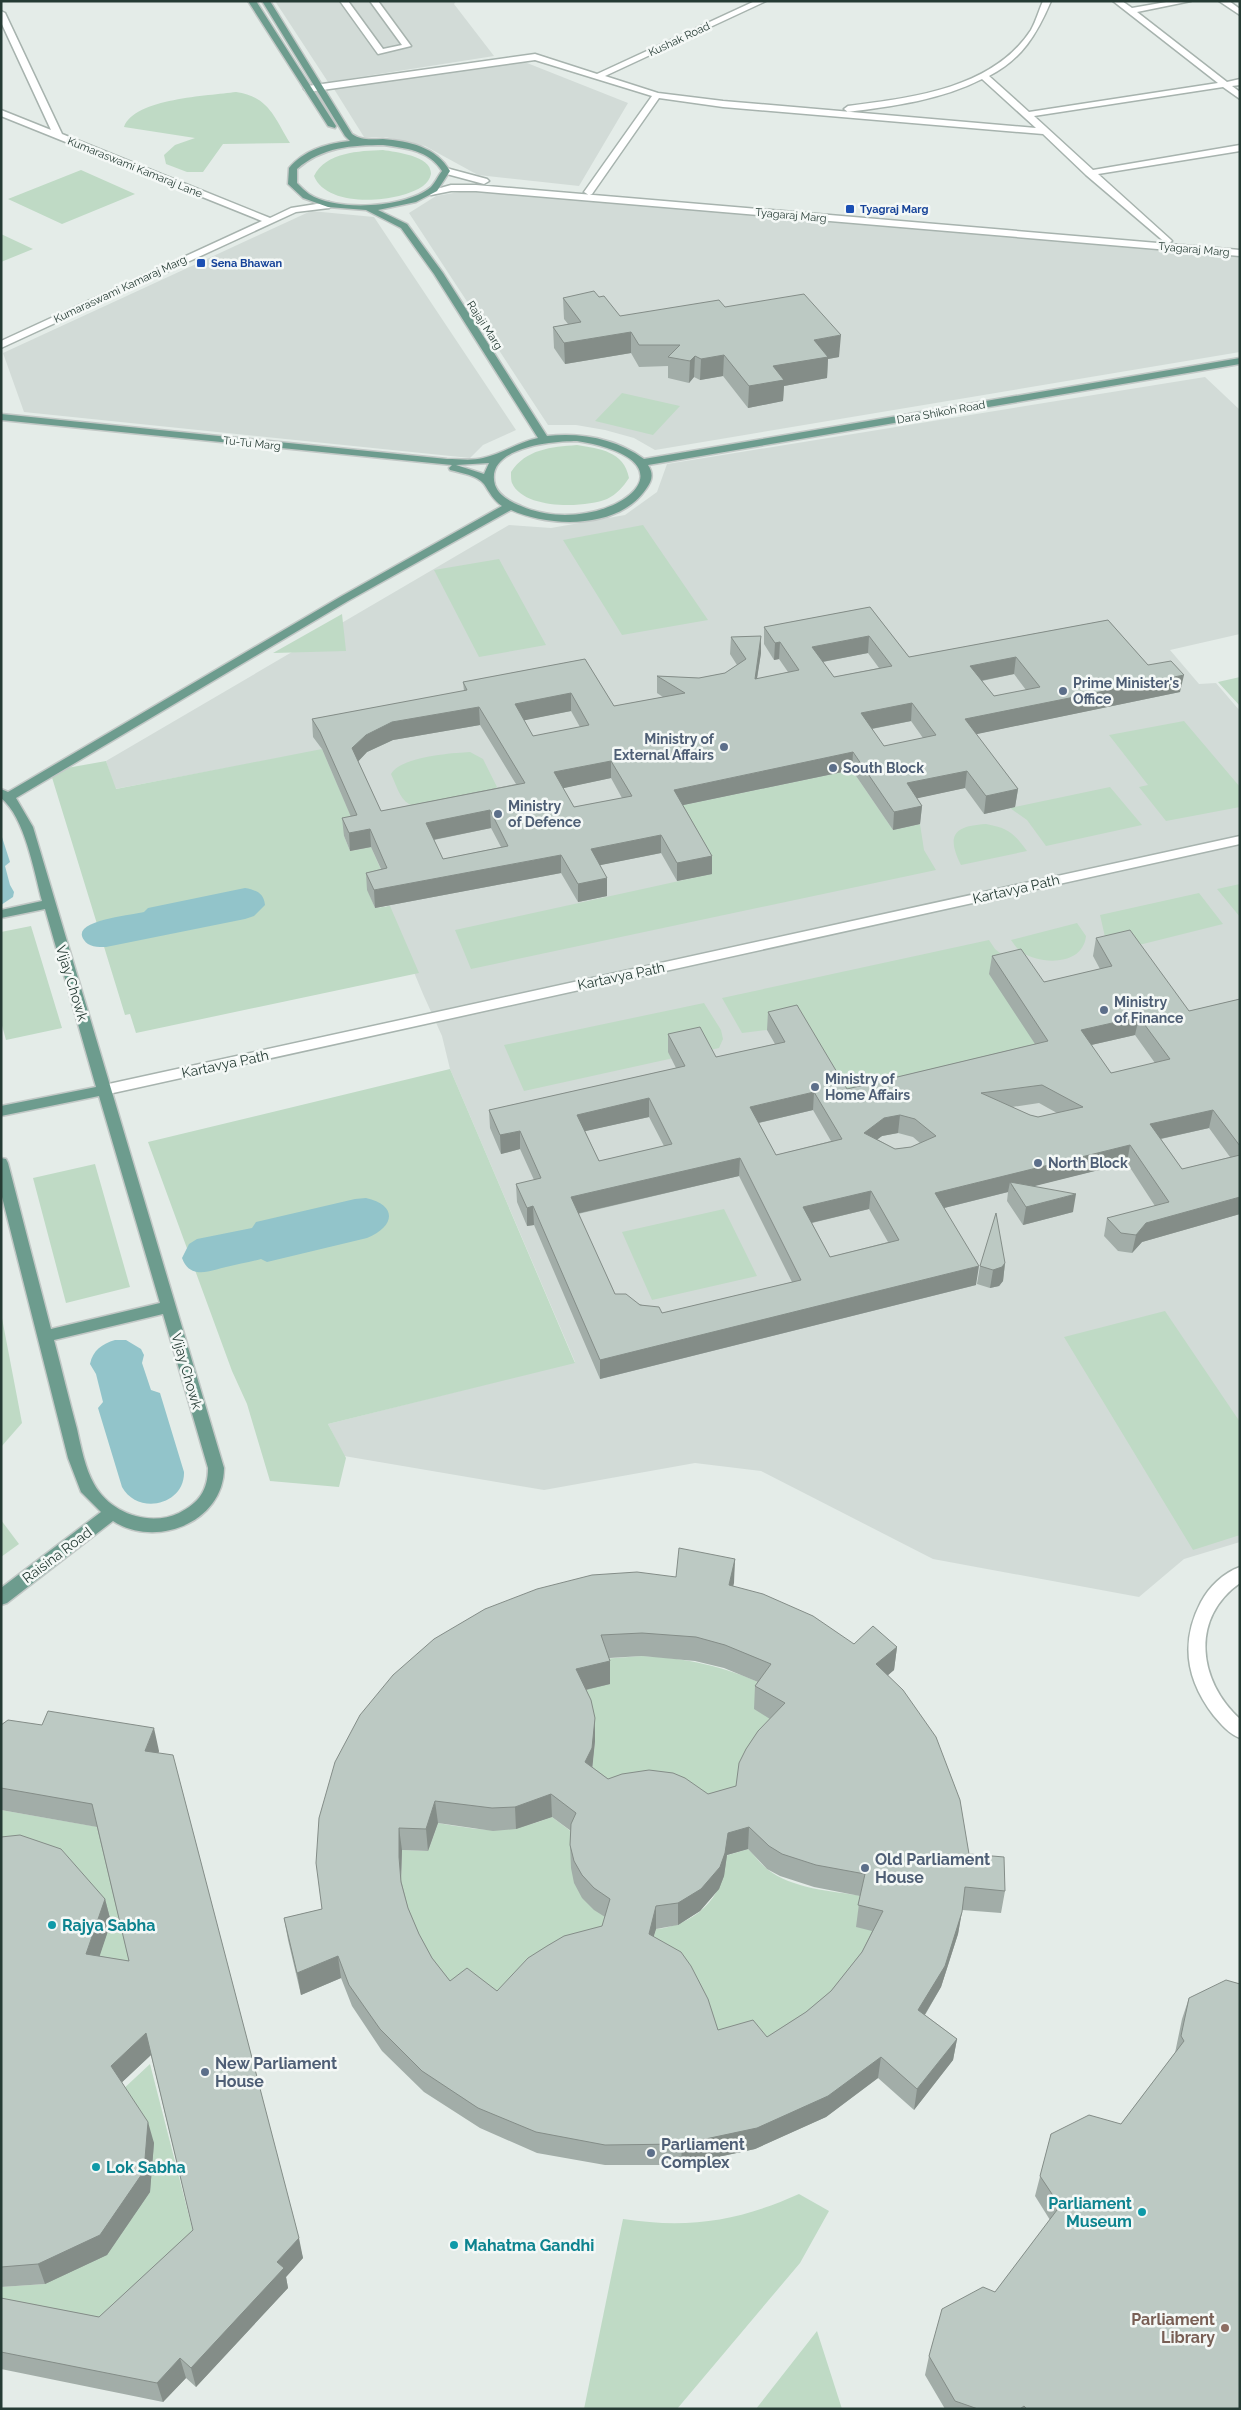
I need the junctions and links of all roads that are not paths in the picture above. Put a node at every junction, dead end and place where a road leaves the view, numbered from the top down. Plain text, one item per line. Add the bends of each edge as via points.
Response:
1 (252, 1) edge
2 (266, 1) edge
3 (344, 1) edge
4 (374, 1) edge
5 (762, 1) edge
6 (1047, 1) edge
7 (1117, 1) edge
8 (1187, 1) edge
9 (1223, 1) edge
10 (1130, 11) junction
11 (1, 13) edge
12 (1240, 13) edge
13 (984, 76) junction
14 (596, 77) junction
15 (1240, 82) edge
16 (1224, 84) junction
17 (321, 87) junction
18 (308, 89) junction
19 (657, 95) junction
20 (1240, 96) edge
21 (1, 112) edge
22 (816, 112) junction
23 (1026, 115) junction
24 (1044, 131) junction
25 (58, 136) junction
26 (367, 142) junction
27 (331, 148) junction
28 (1240, 148) edge
29 (446, 171) junction
30 (1090, 173) junction
31 (478, 184) junction
32 (298, 192) junction
33 (432, 192) junction
34 (589, 192) junction
35 (412, 201) junction
36 (329, 205) junction
37 (366, 208) junction
38 (294, 210) junction
39 (403, 217) junction
40 (270, 221) junction
41 (1167, 241) junction
42 (1240, 247) edge
43 (1240, 253) edge
44 (1, 344) edge
45 (1240, 361) edge
46 (1, 417) edge
47 (1, 421) edge
48 (544, 439) junction
49 (501, 456) junction
50 (642, 463) junction
51 (489, 484) junction
52 (510, 506) junction
53 (6, 795) edge
54 (1240, 840) edge
55 (48, 904) junction
56 (1, 914) edge
57 (104, 1090) junction
58 (1, 1111) edge
59 (1, 1163) edge
60 (168, 1308) junction
61 (44, 1337) junction
62 (113, 1512) junction
63 (1240, 1574) edge
64 (1, 1598) edge
65 (1240, 1730) edge

1 - 18 main road
2 - 17 main road
3 - 4 street via 381,52 407,46
5 - 14 street, Kushak Road
6 - 13 street via 1043,16 1030,38 1010,60
7 - 10 street
8 - 10 street
9 - 12 street
10 - 16 street
11 - 25 street
13 - 22 street via 936,93 895,102
13 - 23 street
14 - 17 street via 535,57
14 - 19 street
15 - 16 street
16 - 20 street
16 - 23 street
17 - 18 street
17 - 26 main road via 349,136
18 - 27 main road via 338,136
19 - 22 street
19 - 34 street
21 - 25 street, Kumaraswami Kamaraj Lane
22 - 24 street
23 - 24 street
24 - 30 street
25 - 40 street, Kumaraswami Kamaraj Lane
26 - 27 main road
26 - 29 main road via 424,150 440,161
27 - 32 main road via 306,157 293,168 290,180
28 - 30 street
29 - 31 street, Tyagaraj Marg
29 - 33 main road via 443,181
30 - 41 street
31 - 33 street, Tyagaraj Marg
31 - 34 street, Tyagaraj Marg
31 - 43 street, Tyagaraj Marg
32 - 36 main road
32 - 38 street via 301,199
33 - 35 main road
34 - 41 street, Tyagaraj Marg
35 - 37 main road
35 - 39 main road
36 - 37 main road
36 - 38 street, Kumaraswami Kamaraj Marg
37 - 39 main road, Rajaji Marg
38 - 40 street, Kumaraswami Kamaraj Marg
39 - 48 main road, Rajaji Marg
40 - 44 street, Kumaraswami Kamaraj Marg
41 - 42 street, Tyagaraj Marg
45 - 50 main road, Dara Shikoh Road
46 - 49 main road, Tu-Tu Marg via 447,462 482,462
47 - 51 main road, Tu-Tu Marg via 463,469
48 - 49 main road, Tu-Tu Marg via 519,446
48 - 50 main road, Tu-Tu Marg via 577,438 602,442 623,449
49 - 51 main road via 488,474
50 - 52 main road, Tu-Tu Marg via 645,484 638,495 610,511 590,516 542,518
51 - 52 main road, Tu-Tu Marg via 492,492
52 - 53 main road
53 - 55 main road, Vijay Chowk via 21,812 27,827
54 - 57 street, Kartavya Path
55 - 56 main road
55 - 57 main road, Vijay Chowk
57 - 58 main road, Kartavya Path
57 - 60 main road, Vijay Chowk
59 - 61 main road, Vijay Chowk
60 - 61 main road
60 - 62 main road, Vijay Chowk via 216,1468 216,1482 211,1495 192,1514 159,1526 128,1522
61 - 62 main road, Vijay Chowk via 76,1458 88,1489
62 - 64 main road, Raisina Road
63 - 65 street via 1221,1588 1208,1604 1194,1644 1206,1687 1218,1708

